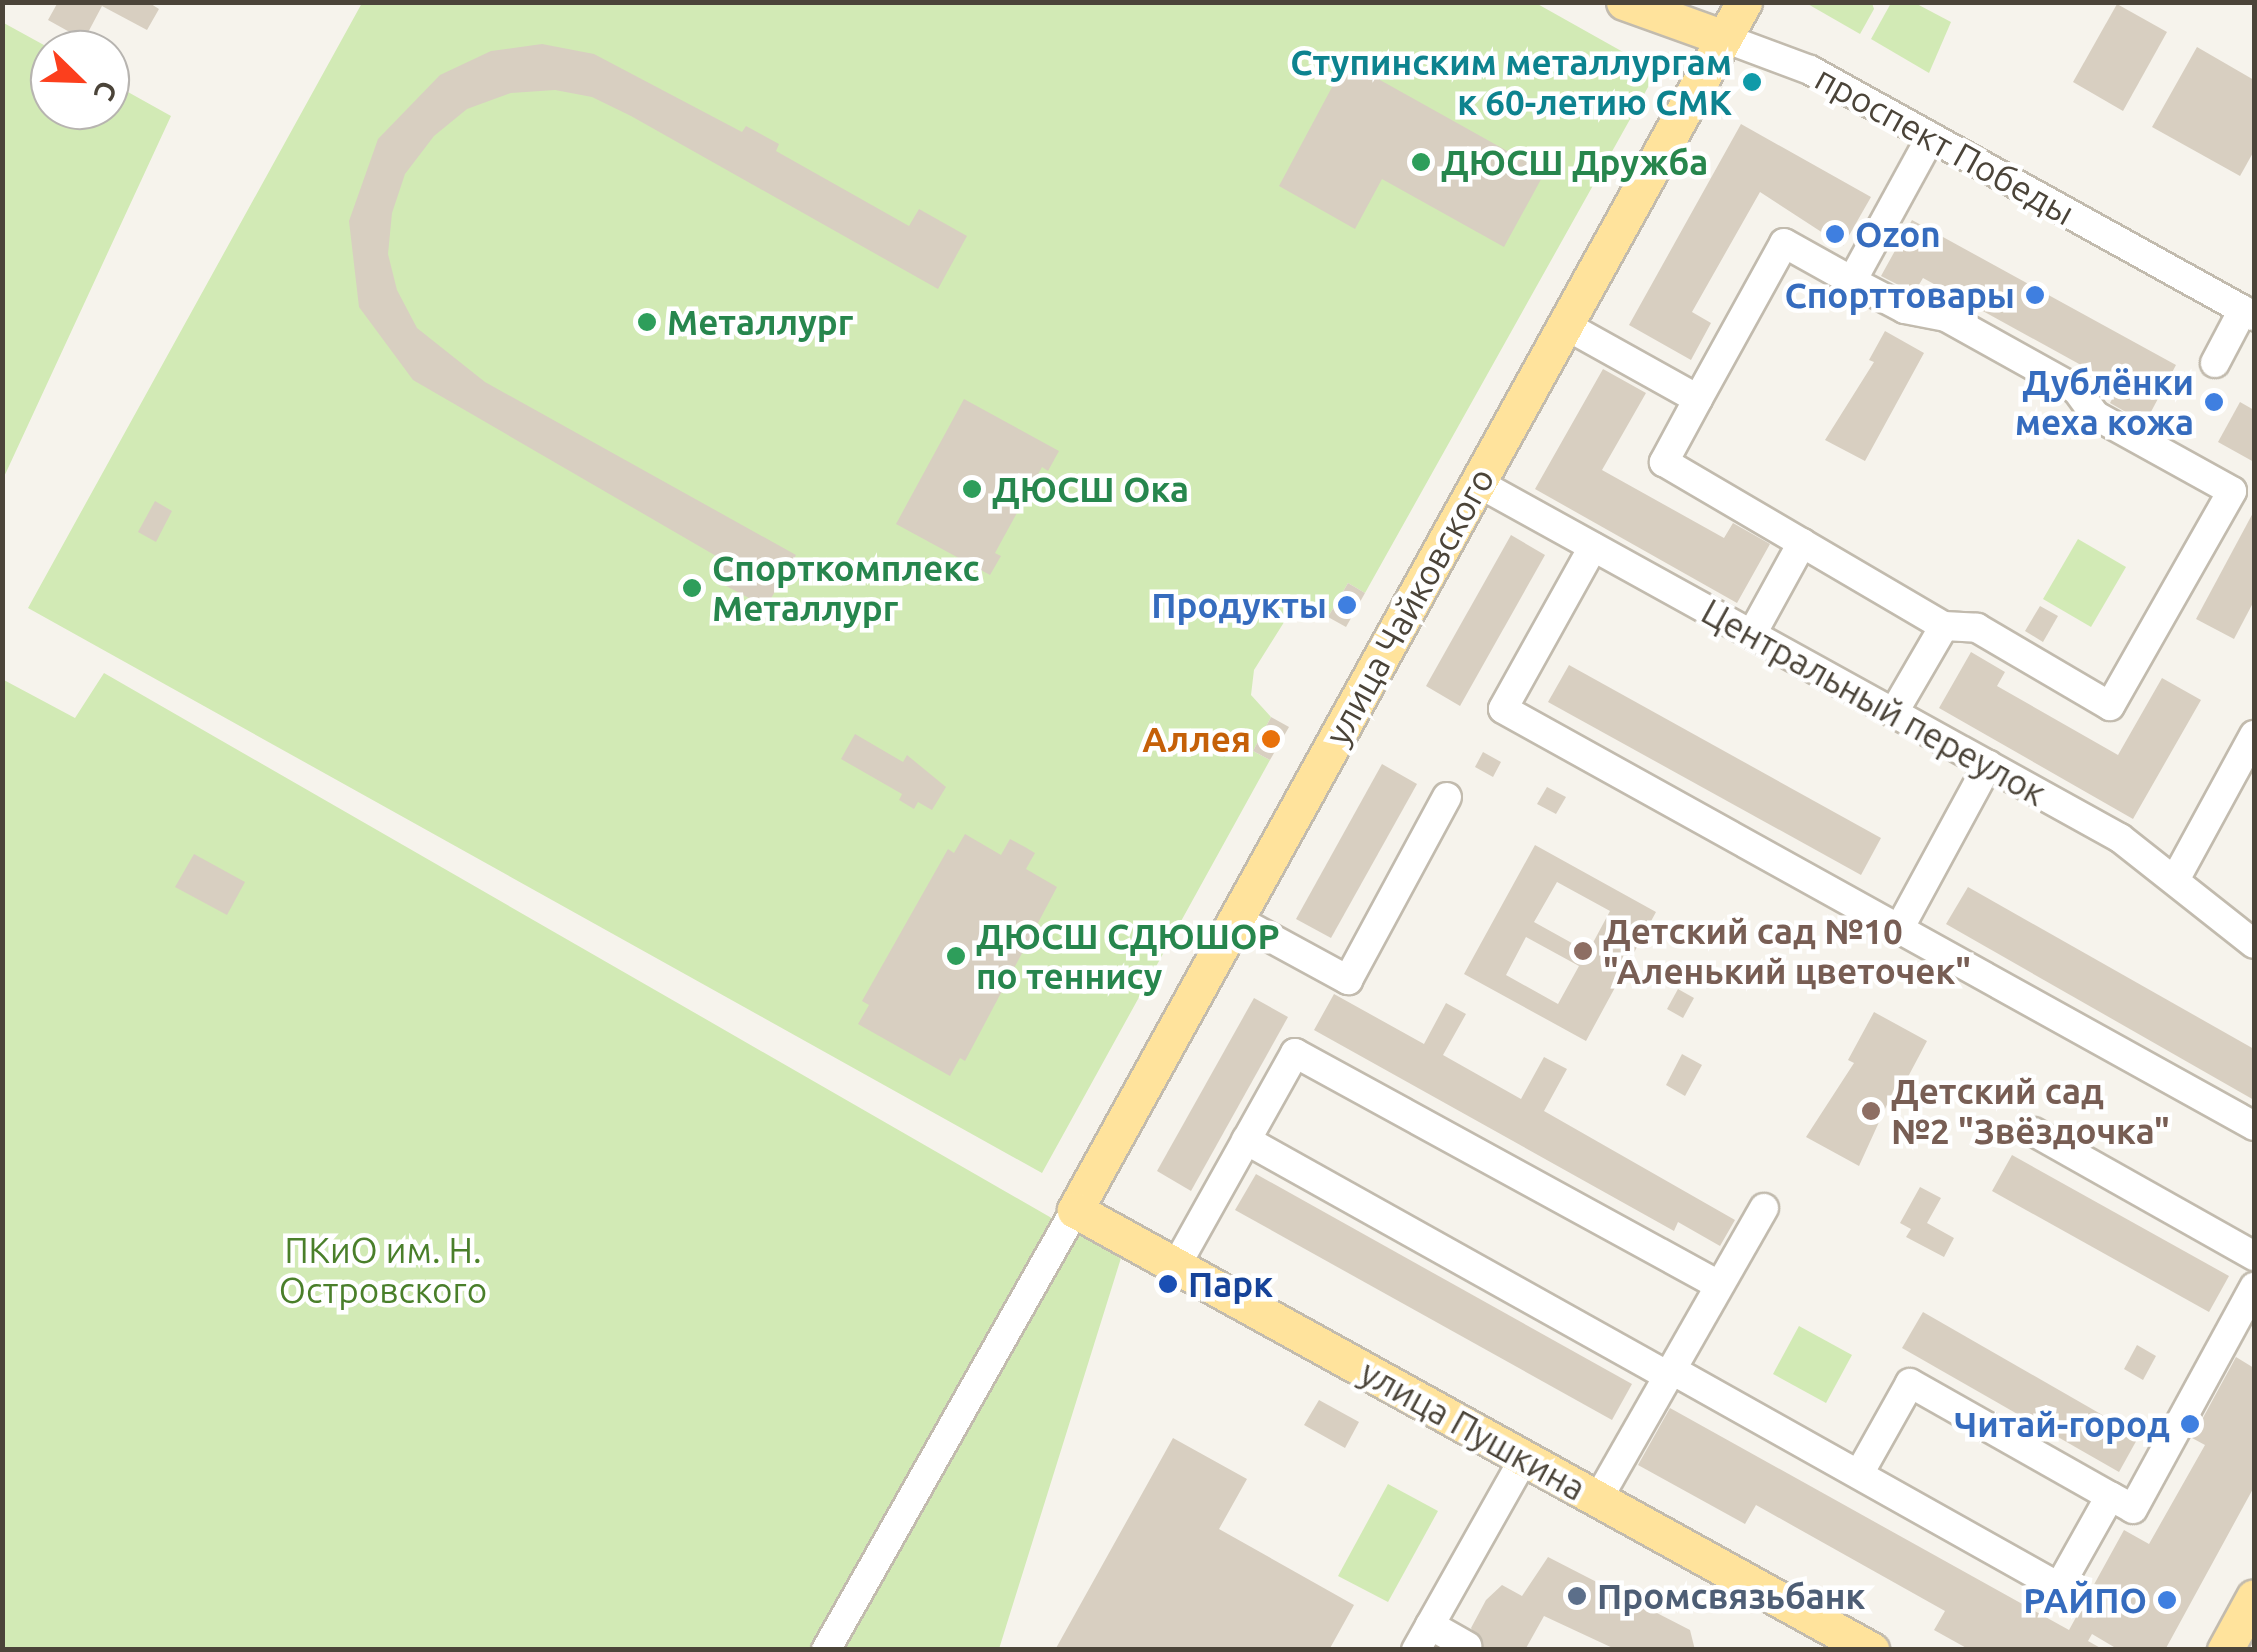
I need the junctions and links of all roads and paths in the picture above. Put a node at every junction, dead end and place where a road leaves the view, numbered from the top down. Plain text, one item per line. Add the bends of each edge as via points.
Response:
1 (1624, 2) edge
2 (1744, 2) edge
3 (1724, 38) junction
4 (1940, 141) junction
5 (1852, 280) junction
6 (2249, 313) edge
7 (1565, 325) junction
8 (2215, 363) dead end
9 (1698, 398) junction
10 (1478, 483) junction
11 (1802, 544) junction
12 (1593, 546) junction
13 (1944, 626) junction
14 (1752, 634) junction
15 (1894, 712) junction
16 (2254, 734) edge
17 (1988, 764) junction
18 (1448, 797) dead end
19 (2176, 878) junction
20 (1236, 919) junction
21 (1899, 929) junction
22 (2254, 944) edge
23 (2254, 1126) edge
24 (2034, 1132) dead end
25 (1246, 1140) junction
26 (1764, 1208) dead end
27 (1074, 1210) junction
28 (2254, 1256) edge
29 (1176, 1266) junction
30 (1719, 1285) junction
31 (2254, 1287) edge
32 (1670, 1373) junction
33 (1524, 1458) junction
34 (1859, 1474) junction
35 (2110, 1496) junction
36 (1598, 1499) junction
37 (2254, 1597) edge
38 (1423, 1637) edge
39 (1467, 1646) dead end
40 (826, 1650) edge
41 (1871, 1650) edge
42 (2225, 1650) edge

1 - 3 main road, проспект Победы
2 - 3 main road, улица Чайковского
3 - 4 street, проспект Победы via 1796,64
3 - 7 main road, улица Чайковского
4 - 5 street
4 - 6 street, проспект Победы
5 - 9 street via 1784,243
5 - 13 street via 1904,309 1946,318 2077,390 2095,415 2232,491 2110,706 1977,628
6 - 8 street
7 - 9 street
7 - 10 main road, улица Чайковского
9 - 11 street via 1664,462
10 - 12 street, Центральный переулок
10 - 20 main road, улица Чайковского
11 - 13 street
11 - 14 street
12 - 14 street, Центральный переулок
12 - 21 street via 1503,710
13 - 15 street
14 - 15 street, Центральный переулок
15 - 17 street, Центральный переулок
16 - 19 street
17 - 19 street, Центральный переулок via 2128,842
17 - 21 street
18 - 20 street via 1348,980
19 - 22 street, Центральный переулок
20 - 27 main road, улица Чайковского
21 - 23 street
24 - 28 street
25 - 29 street
25 - 30 street via 1295,1053
25 - 32 street
26 - 30 street
27 - 29 main road, улица Пушкина
27 - 40 street
29 - 33 main road, улица Пушкина
30 - 32 street
31 - 35 street via 2134,1509
32 - 34 street
32 - 36 street
33 - 36 main road, улица Пушкина
33 - 38 street
34 - 35 street via 2059,1587
34 - 35 street via 1910,1383
36 - 41 main road, улица Пушкина
37 - 42 main road
38 - 39 street

